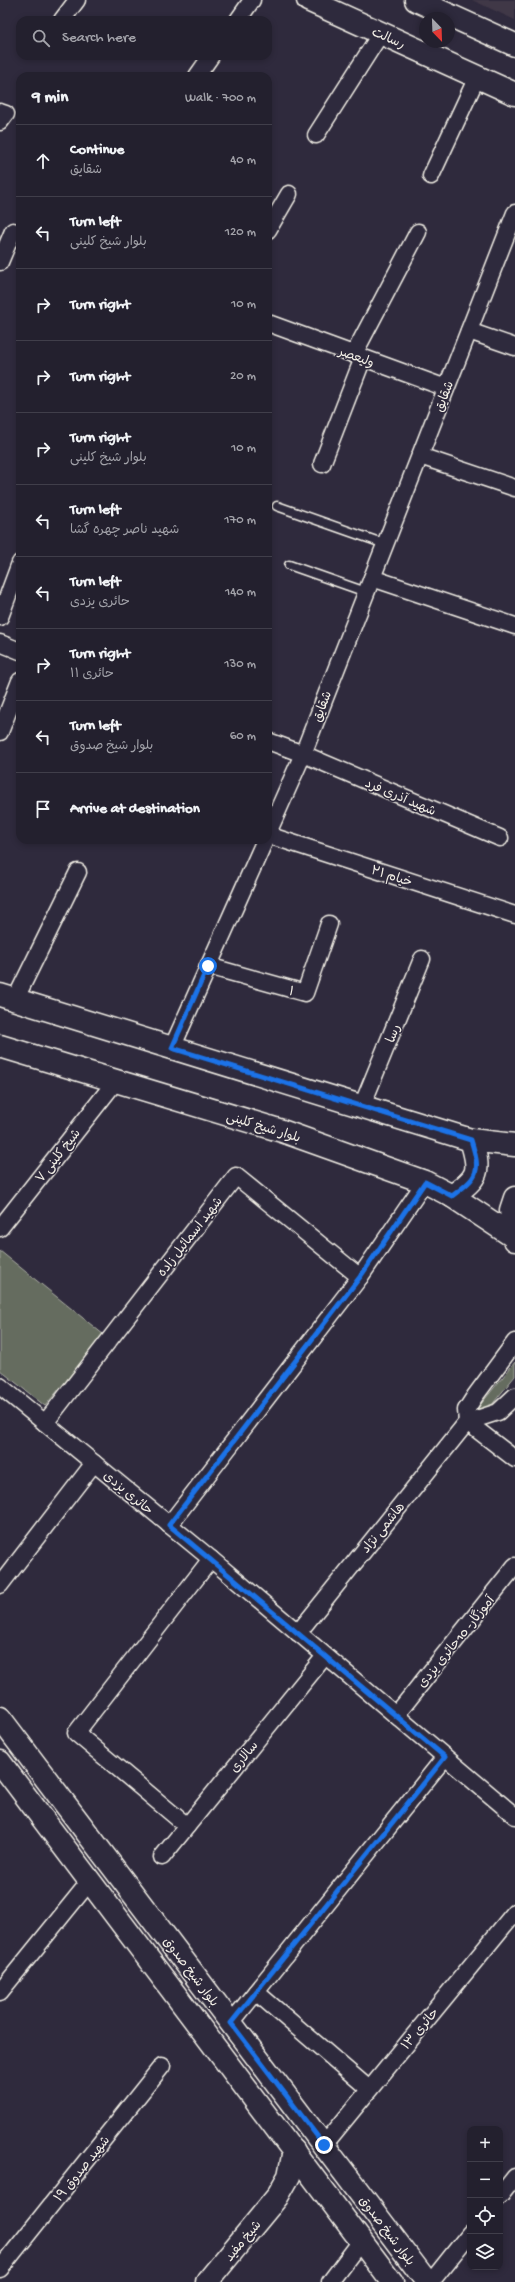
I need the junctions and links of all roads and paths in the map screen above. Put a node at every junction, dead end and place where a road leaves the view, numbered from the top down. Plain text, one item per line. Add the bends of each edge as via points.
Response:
1 (77, 0) edge
2 (252, 0) edge
3 (308, 0) edge
4 (416, 0) edge
5 (65, 16) edge
6 (241, 16) edge
7 (381, 33) junction
8 (515, 45) edge
9 (208, 60) edge
10 (199, 72) edge
11 (477, 77) junction
12 (515, 94) edge
13 (316, 134) dead end
14 (431, 176) dead end
15 (289, 194) dead end
16 (515, 213) edge
17 (272, 223) edge
18 (11, 230) edge
19 (418, 232) dead end
20 (0, 262) edge
21 (272, 324) edge
22 (469, 331) junction
23 (515, 347) edge
24 (358, 356) junction
25 (446, 388) junction
26 (420, 456) junction
27 (322, 464) dead end
28 (515, 488) edge
29 (277, 506) dead end
30 (385, 544) junction
31 (289, 565) dead end
32 (16, 574) edge
33 (369, 585) junction
34 (0, 618) edge
35 (515, 626) edge
36 (0, 643) edge
37 (16, 649) edge
38 (16, 691) edge
39 (0, 732) edge
40 (272, 742) edge
41 (303, 754) junction
42 (272, 825) edge
43 (272, 835) edge
44 (500, 838) dead end
45 (263, 844) edge
46 (78, 872) dead end
47 (515, 915) edge
48 (329, 924) dead end
49 (422, 959) dead end
50 (208, 966) junction
51 (8, 998) edge
52 (0, 1046) edge
53 (172, 1048) junction
54 (115, 1082) junction
55 (362, 1106) junction
56 (471, 1140) junction
57 (515, 1145) edge
58 (425, 1182) junction
59 (452, 1196) junction
60 (515, 1198) edge
61 (0, 1228) edge
62 (514, 1239) edge
63 (360, 1277) junction
64 (515, 1342) edge
65 (0, 1386) edge
66 (515, 1396) edge
67 (467, 1422) junction
68 (45, 1423) junction
69 (515, 1459) edge
70 (94, 1463) junction
71 (169, 1525) junction
72 (211, 1559) junction
73 (515, 1566) edge
74 (0, 1585) edge
75 (298, 1632) junction
76 (325, 1656) junction
77 (396, 1716) junction
78 (0, 1718) edge
79 (445, 1757) junction
80 (0, 1762) edge
81 (513, 1811) edge
82 (187, 1826) junction
83 (162, 1857) dead end
84 (90, 1881) junction
85 (515, 1912) edge
86 (0, 1992) edge
87 (256, 1992) junction
88 (231, 2023) junction
89 (162, 2066) dead end
90 (369, 2089) junction
91 (324, 2145) junction
92 (294, 2151) junction
93 (314, 2177) junction
94 (515, 2178) edge
95 (503, 2192) edge
96 (277, 2197) junction
97 (469, 2234) edge
98 (361, 2241) junction
99 (0, 2269) edge
100 (207, 2282) edge
101 (330, 2282) edge
102 (392, 2282) edge
103 (427, 2282) edge
104 (431, 2282) edge

1 - 5 street
2 - 6 street
3 - 7 street, رسالت
4 - 8 street
7 - 11 street, رسالت
7 - 13 street
9 - 10 street
11 - 12 street, رسالت
11 - 14 street
15 - 17 street
16 - 22 street, شقایق
18 - 20 street
19 - 24 street
21 - 24 street, ولیعصر
22 - 23 street
22 - 25 street, شقایق
24 - 25 street, ولیعصر
24 - 27 street
25 - 26 street, شقایق
26 - 28 street
26 - 30 street, شقایق
29 - 30 lane
30 - 33 street, شقایق
31 - 33 lane
32 - 34 street
33 - 35 street
33 - 41 street, شقایق
36 - 37 street
38 - 39 street
40 - 41 street, شهید آذری فرد
41 - 42 street, شقایق
41 - 44 street, شهید آذری فرد
43 - 47 street, خیام ۲۱
45 - 50 street
46 - 51 street
48 - 50 street, ۱ via 305,993
49 - 55 street, رسا
50 - 53 street
51 - 53 street
52 - 54 street, بلوار شیخ کلینی
53 - 55 street
54 - 58 street, بلوار شیخ کلینی via 282,1131
54 - 61 street, شیخ کلینی ۷
55 - 56 street
56 - 57 street
56 - 59 street via 479,1163 471,1182
58 - 59 street, بلوار شیخ کلینی
58 - 63 street
59 - 62 street, بلوار شیخ کلینی
60 - 62 street via 511,1210
63 - 68 street, شهید اسمائیل زاده via 236,1176
63 - 71 street
64 - 67 street via 466,1410
65 - 68 street, حائری یزدی
66 - 67 street via 498,1412
67 - 69 street
67 - 75 street, هاشمی نژاد
68 - 70 street, حائری یزدی
70 - 71 street, حائری یزدی
70 - 74 street
71 - 72 street, حائری یزدی
72 - 75 street, حائری یزدی
72 - 82 street via 76,1734
73 - 77 street, آموزگار- 10حائری یزدی
75 - 76 street, حائری یزدی
76 - 77 street, حائری یزدی
76 - 82 street, سالاری
77 - 79 street, حائری یزدی
78 - 88 street, بلوار شیخ صدوق
79 - 81 street, حائری یزدی
79 - 87 street
80 - 84 street, بلوار شیخ صدوق
82 - 83 street, سالاری
84 - 86 street
84 - 92 street, بلوار شیخ صدوق
85 - 90 street, حائری ۱۳
87 - 88 street
87 - 90 street
88 - 91 street, بلوار شیخ صدوق
89 - 99 street, شهید صدوق ۱۹
90 - 91 street, حائری ۱۳
91 - 103 street, بلوار شیخ صدوق
92 - 93 street, بلوار شیخ صدوق
92 - 96 street, شیخ مفید via 289,2176
93 - 96 street, شیخ مفید
93 - 98 street, بلوار شیخ صدوق
94 - 95 street
96 - 100 street, شیخ مفید
97 - 104 street
98 - 101 street
98 - 102 street, بلوار شیخ صدوق

